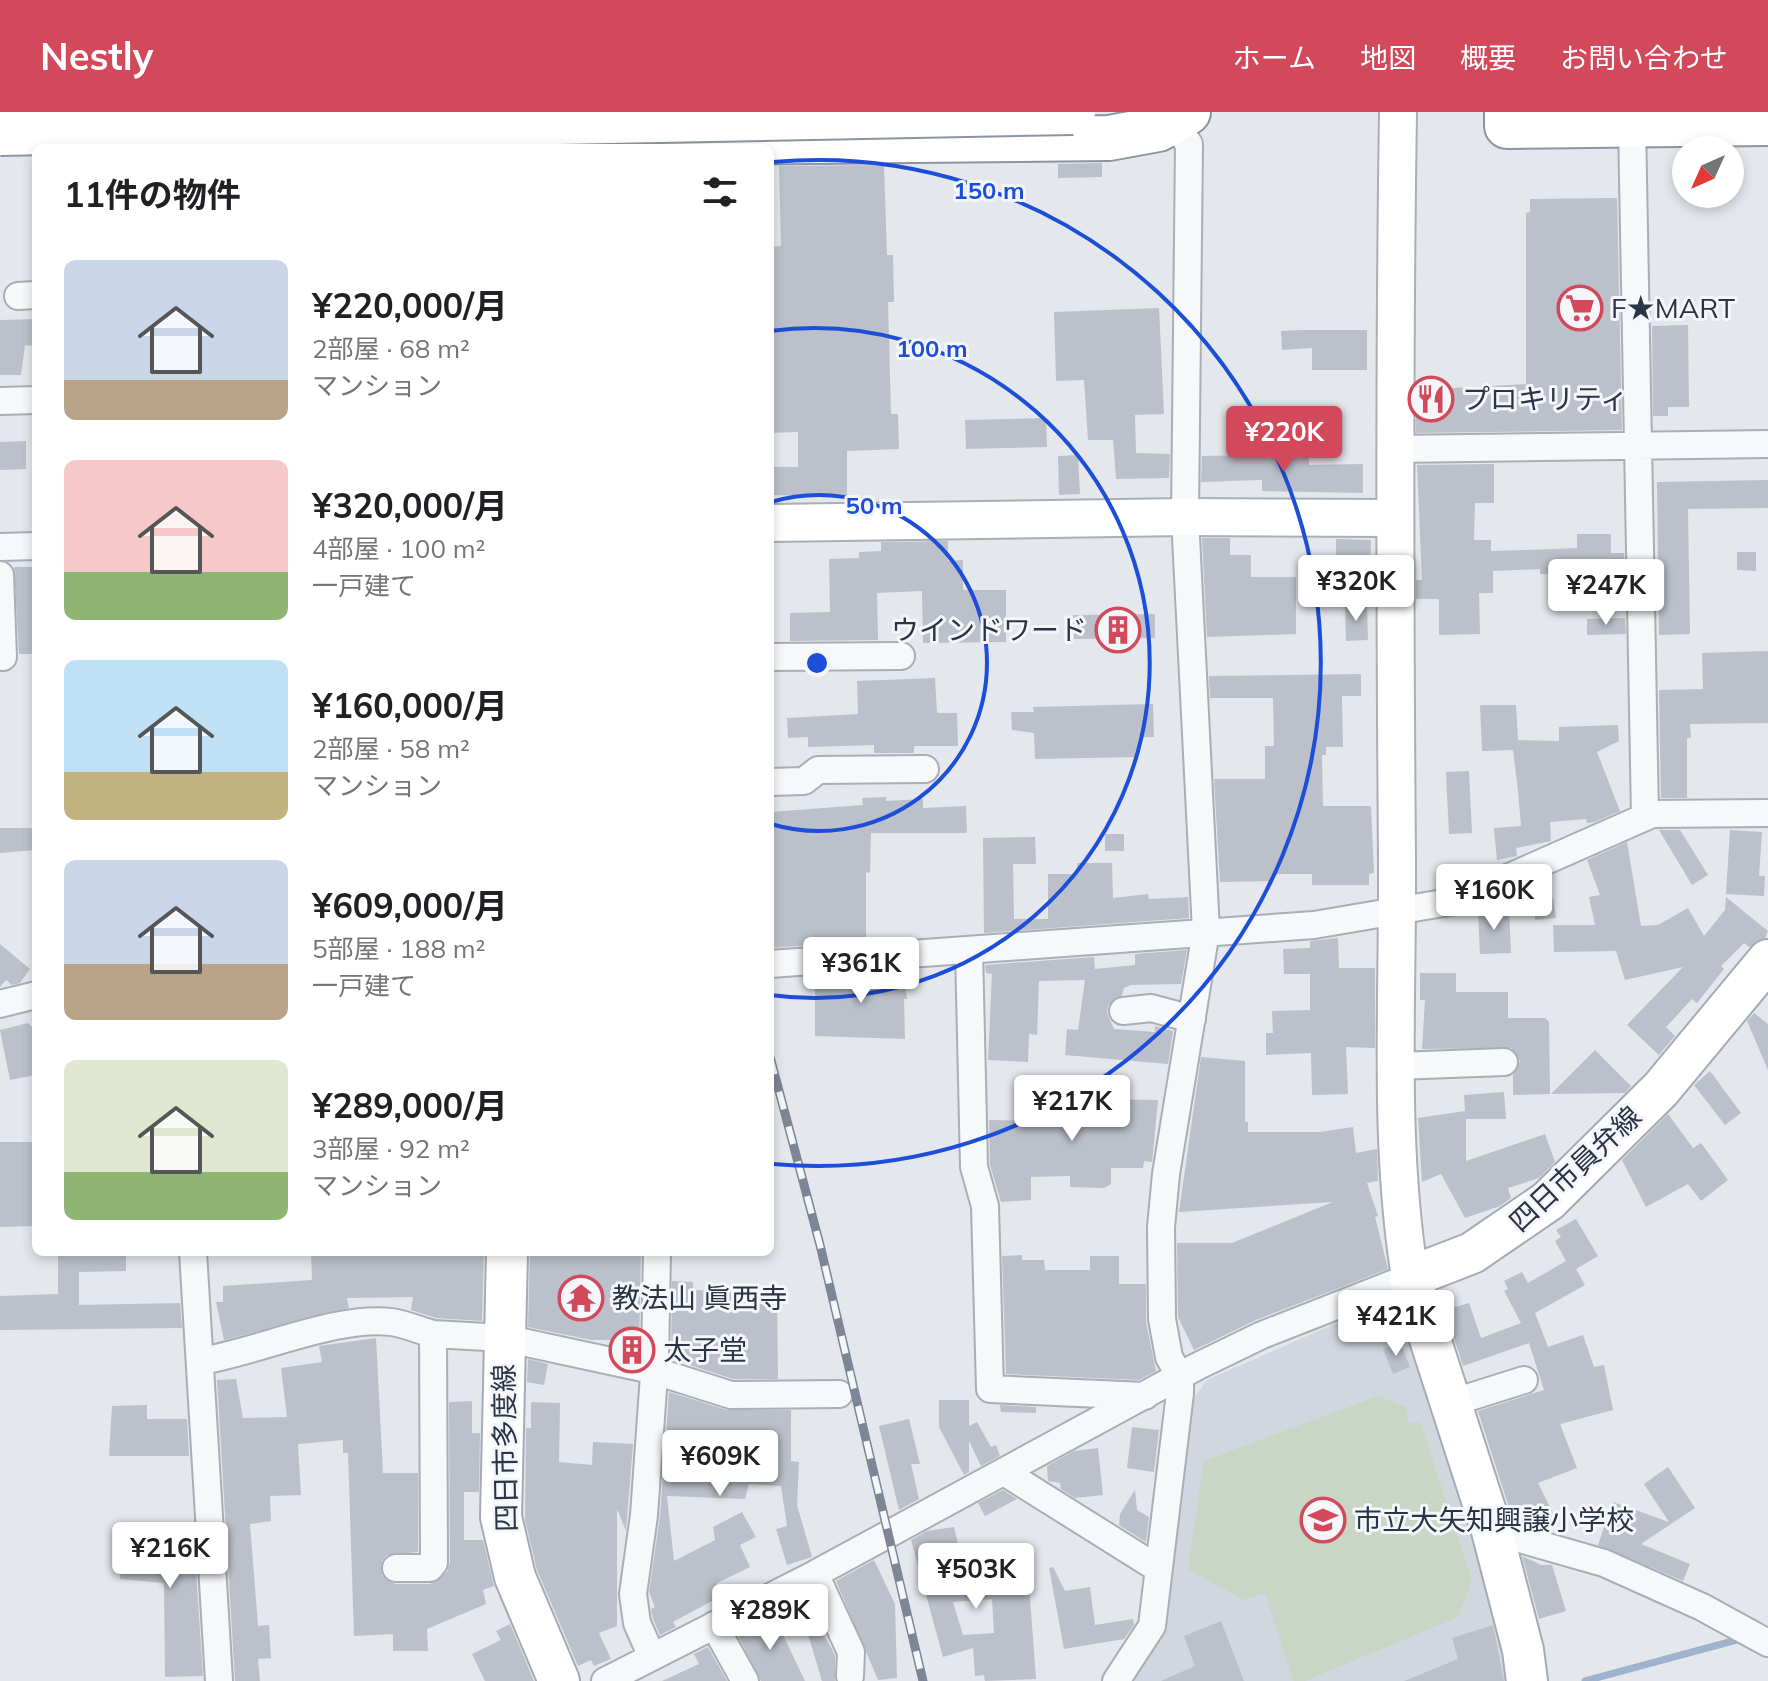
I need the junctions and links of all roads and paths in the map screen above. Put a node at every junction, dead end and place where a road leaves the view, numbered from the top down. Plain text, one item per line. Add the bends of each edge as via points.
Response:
1 (137, 112) edge
2 (275, 112) edge
3 (423, 112) edge
4 (1073, 112) edge
5 (1080, 112) edge
6 (1398, 112) edge
7 (1507, 112) edge
8 (1181, 117) edge
9 (1768, 123) edge
10 (1632, 124) junction
11 (0, 133) edge
12 (706, 134) edge
13 (157, 144) edge
14 (277, 144) edge
15 (428, 144) edge
16 (492, 144) edge
17 (32, 154) edge
18 (0, 155) edge
19 (32, 400) edge
20 (0, 401) edge
21 (1768, 444) edge
22 (1639, 446) junction
23 (1393, 449) junction
24 (1185, 517) junction
25 (1394, 518) junction
26 (774, 523) edge
27 (32, 546) edge
28 (0, 547) edge
29 (0, 575) edge
30 (901, 656) dead end
31 (3, 657) dead end
32 (774, 657) edge
33 (925, 769) dead end
34 (774, 782) edge
35 (1768, 813) edge
36 (1645, 817) junction
37 (1397, 911) junction
38 (1206, 931) junction
39 (969, 950) junction
40 (774, 964) edge
41 (1766, 969) edge
42 (32, 996) edge
43 (0, 1004) edge
44 (1123, 1011) dead end
45 (1192, 1019) junction
46 (1504, 1062) dead end
47 (1397, 1066) junction
48 (193, 1256) edge
49 (507, 1256) edge
50 (657, 1256) edge
51 (1410, 1277) junction
52 (433, 1334) junction
53 (504, 1338) junction
54 (201, 1361) junction
55 (652, 1370) junction
56 (1180, 1377) junction
57 (1524, 1380) dead end
58 (839, 1394) dead end
59 (1148, 1396) junction
60 (1451, 1403) junction
61 (1004, 1472) junction
62 (1492, 1531) junction
63 (396, 1568) dead end
64 (1157, 1568) junction
65 (815, 1574) junction
66 (714, 1625) junction
67 (1768, 1643) edge
68 (652, 1657) junction
69 (850, 1676) dead end
70 (219, 1681) edge
71 (559, 1681) edge
72 (605, 1681) edge
73 (745, 1681) edge
74 (1116, 1681) edge
75 (1527, 1681) edge

1 - 13 main road
2 - 14 street
3 - 15 street
4 - 5 highway
4 - 11 highway, bridge
6 - 23 street
7 - 10 highway via 1507,126
8 - 12 highway via 1133,136 1109,138
8 - 24 street via 1189,144
9 - 10 highway
10 - 22 street
12 - 16 street
17 - 18 street
19 - 20 street
21 - 22 street
22 - 23 street
22 - 36 street
23 - 25 street
24 - 25 street
24 - 26 street
24 - 38 street
25 - 37 street
27 - 28 street
29 - 31 street
30 - 32 street
33 - 34 street via 818,770 804,781
35 - 36 street
36 - 37 street via 1455,901
37 - 38 street via 1314,925
37 - 47 street
38 - 39 street
38 - 45 street
39 - 40 street
39 - 59 street via 974,1167 985,1206 990,1389
41 - 51 main road, 四日市員弁線 via 1661,1089 1548,1201 1472,1253
42 - 43 street
44 - 45 street via 1151,1008
45 - 56 street via 1161,1227 1162,1319 1169,1357
46 - 47 street
47 - 51 street via 1399,1210
48 - 54 street
49 - 53 main road, 四日市多度線
50 - 55 street
51 - 56 street via 1262,1335
51 - 60 main road
52 - 53 street
52 - 54 street via 373,1322
52 - 63 street via 434,1563 430,1568
53 - 55 street
53 - 71 main road, 四日市多度線 via 501,1517 515,1577
54 - 70 street
55 - 58 street via 731,1395
55 - 68 street via 644,1515 633,1594 637,1623
56 - 59 street
56 - 64 street
57 - 60 street
59 - 61 street
60 - 62 main road
61 - 64 street
61 - 65 street
62 - 67 street via 1604,1563
62 - 75 main road
64 - 74 street via 1152,1626
65 - 66 street
65 - 69 street via 851,1652
66 - 68 street
66 - 73 street
68 - 72 street

